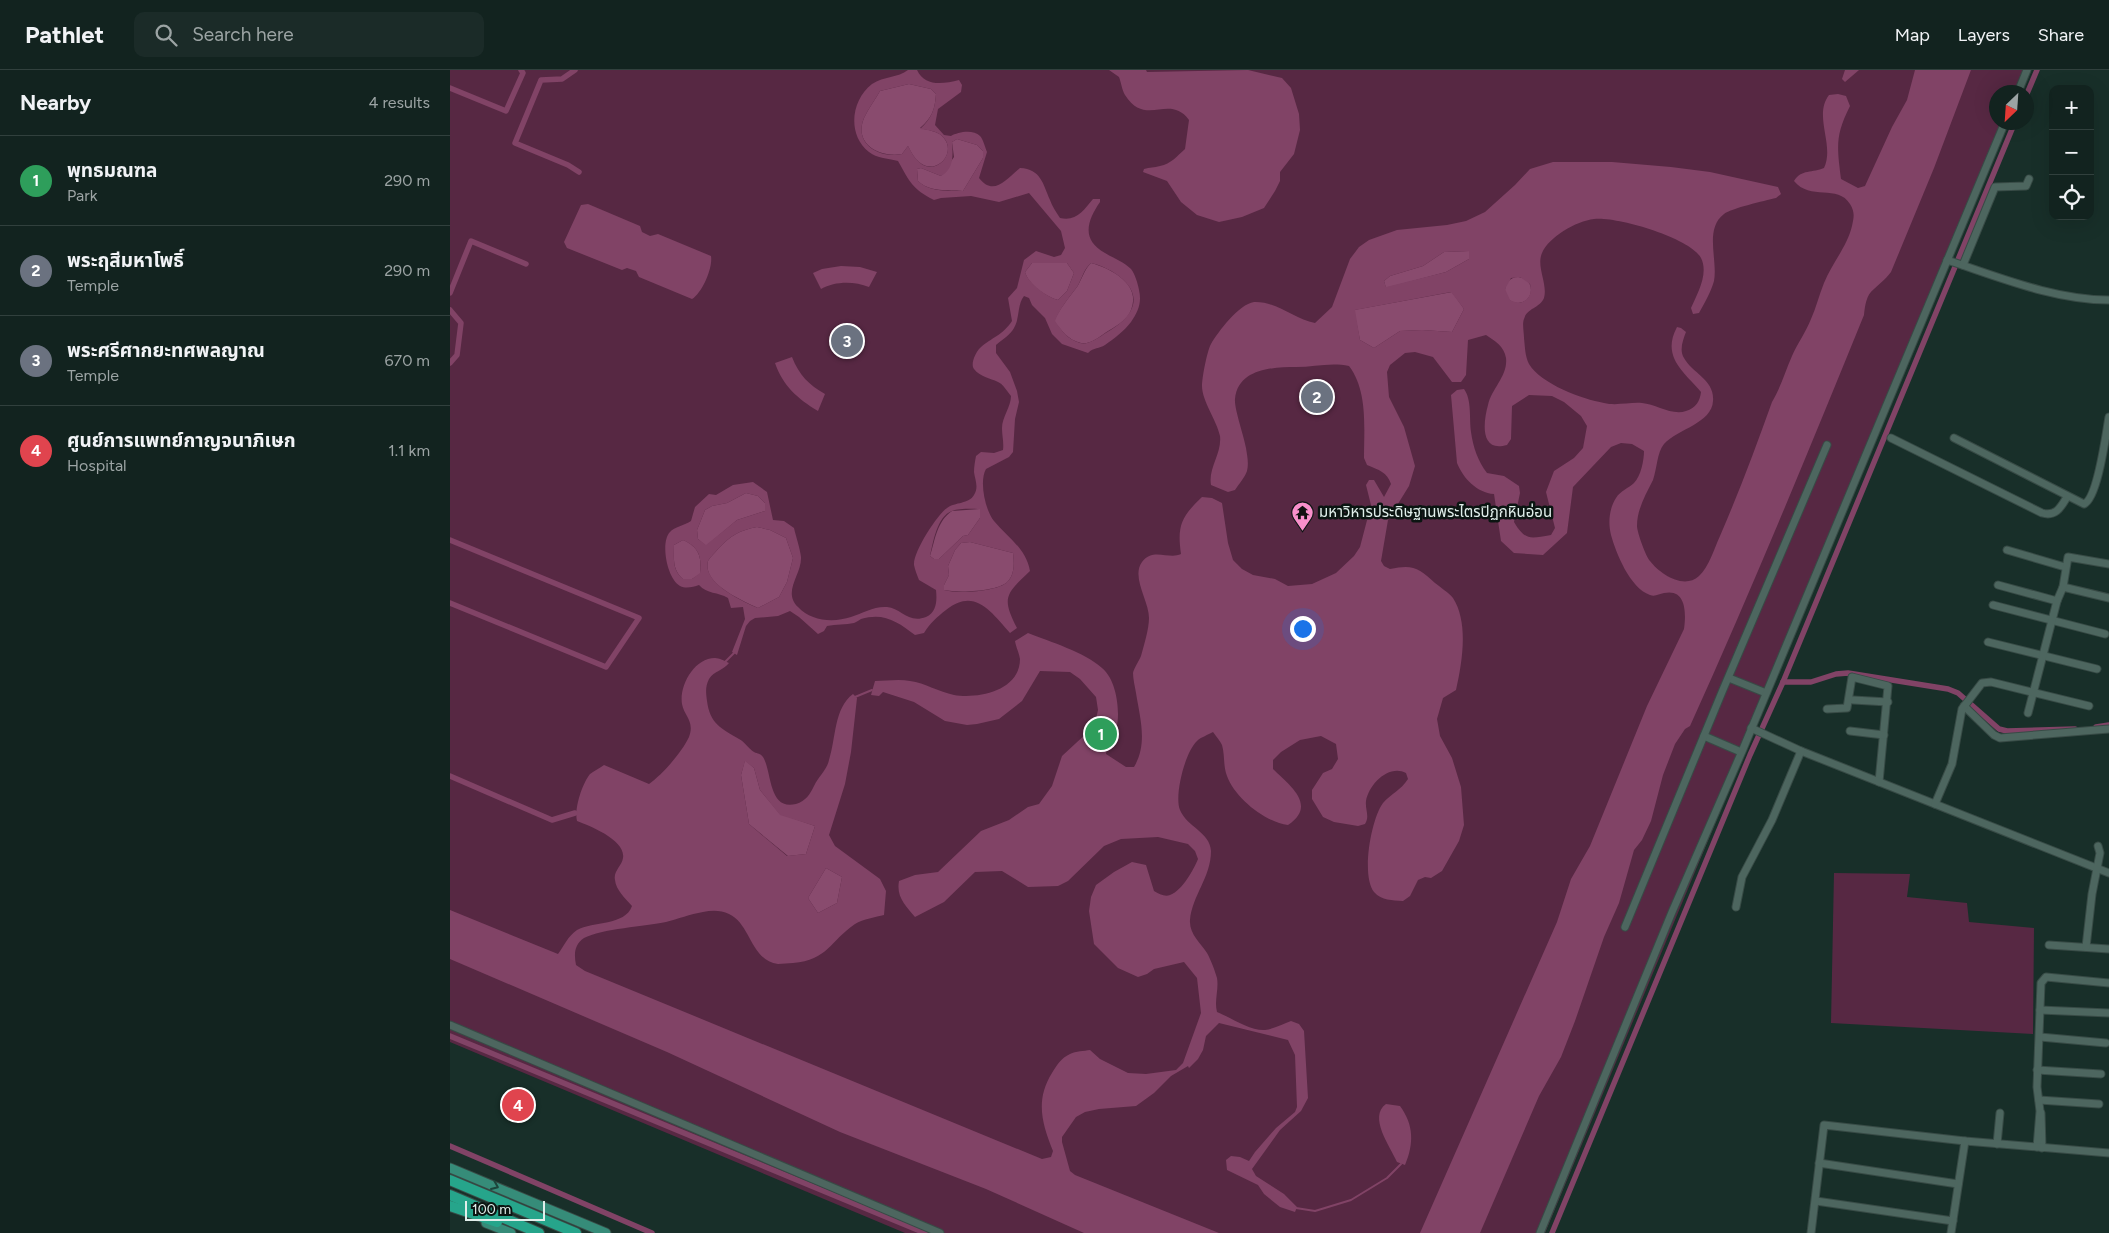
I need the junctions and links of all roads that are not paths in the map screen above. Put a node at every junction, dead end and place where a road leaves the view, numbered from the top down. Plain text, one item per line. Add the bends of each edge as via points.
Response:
1 (2028, 70) edge
2 (2021, 85) edge
3 (2002, 130) edge
4 (2029, 179) dead end
5 (1954, 262) junction
6 (2109, 300) edge
7 (2109, 417) edge
8 (1891, 438) dead end
9 (1954, 438) dead end
10 (1827, 445) dead end
11 (2067, 497) junction
12 (2007, 550) dead end
13 (2109, 564) edge
14 (2065, 567) junction
15 (1998, 585) dead end
16 (2063, 587) junction
17 (2109, 598) edge
18 (2056, 601) junction
19 (1993, 606) dead end
20 (2052, 620) junction
21 (2105, 634) dead end
22 (1988, 642) dead end
23 (2043, 656) junction
24 (2097, 669) dead end
25 (1729, 678) junction
26 (2034, 692) junction
27 (1766, 693) junction
28 (1852, 700) dead end
29 (1888, 702) junction
30 (1967, 703) junction
31 (2089, 706) dead end
32 (1827, 709) dead end
33 (2028, 713) dead end
34 (1751, 728) junction
35 (2109, 729) edge
36 (1850, 732) dead end
37 (1884, 735) junction
38 (1704, 736) junction
39 (1802, 751) junction
40 (1742, 752) junction
41 (1879, 782) junction
42 (1935, 804) junction
43 (2098, 846) dead end
44 (2096, 868) junction
45 (2109, 873) edge
46 (1736, 907) dead end
47 (1625, 927) dead end
48 (2049, 945) dead end
49 (2086, 947) junction
50 (2109, 949) edge
51 (2109, 983) edge
52 (2040, 1010) junction
53 (2109, 1013) edge
54 (450, 1025) edge
55 (2040, 1037) junction
56 (2106, 1043) dead end
57 (2038, 1070) junction
58 (2101, 1074) dead end
59 (2040, 1100) junction
60 (2098, 1104) dead end
61 (2000, 1113) dead end
62 (1965, 1141) junction
63 (1997, 1144) junction
64 (2039, 1148) junction
65 (2109, 1154) edge
66 (1819, 1163) junction
67 (450, 1168) edge
68 (451, 1180) edge
69 (1958, 1184) junction
70 (450, 1195) edge
71 (1816, 1201) junction
72 (450, 1207) edge
73 (1953, 1221) junction
74 (512, 1233) edge
75 (531, 1233) edge
76 (539, 1233) edge
77 (576, 1233) edge
78 (606, 1233) edge
79 (940, 1233) edge
80 (1540, 1233) edge
81 (1811, 1233) edge
82 (1951, 1233) edge

1 - 2 street
3 - 5 street
4 - 5 street via 2026,186 1995,188
5 - 6 street via 2044,291
5 - 27 street
7 - 11 street via 2091,499 2084,504
8 - 11 street via 2042,513 2058,511
9 - 11 street
10 - 25 street
12 - 14 street
13 - 14 street via 2068,557
14 - 16 street
15 - 18 street
16 - 17 street
16 - 18 street
18 - 20 street
19 - 20 street
20 - 21 street
20 - 23 street
22 - 23 street
23 - 24 street
23 - 26 street
25 - 27 street
25 - 38 street
26 - 30 street via 1986,681
26 - 31 street
26 - 33 street
27 - 34 street
28 - 29 street
29 - 32 street via 1886,684 1852,678 1847,708
29 - 37 street
30 - 35 street via 2000,738
30 - 42 street via 1960,714 1952,764
34 - 39 street
34 - 40 street
36 - 37 street
37 - 41 street
38 - 40 street
38 - 47 street
39 - 41 street
39 - 46 street via 1772,820 1742,877
40 - 80 street
41 - 42 street
42 - 44 street
43 - 44 street via 2100,853
44 - 45 street
44 - 49 street
48 - 49 street
49 - 50 street
51 - 52 street via 2046,978 2040,986
52 - 53 street
52 - 55 street
54 - 79 street
55 - 56 street
55 - 57 street
57 - 58 street
57 - 59 street
59 - 60 street
59 - 64 street
61 - 63 street
62 - 63 street
62 - 66 street via 1824,1125
62 - 69 street
63 - 64 street
64 - 65 street
66 - 69 street
66 - 71 street
67 -> 78 main road
68 - 77 highway
69 - 73 street
70 - 76 highway
71 - 73 street
71 - 81 street
72 - 74 main road
72 - 75 highway
73 - 82 street

